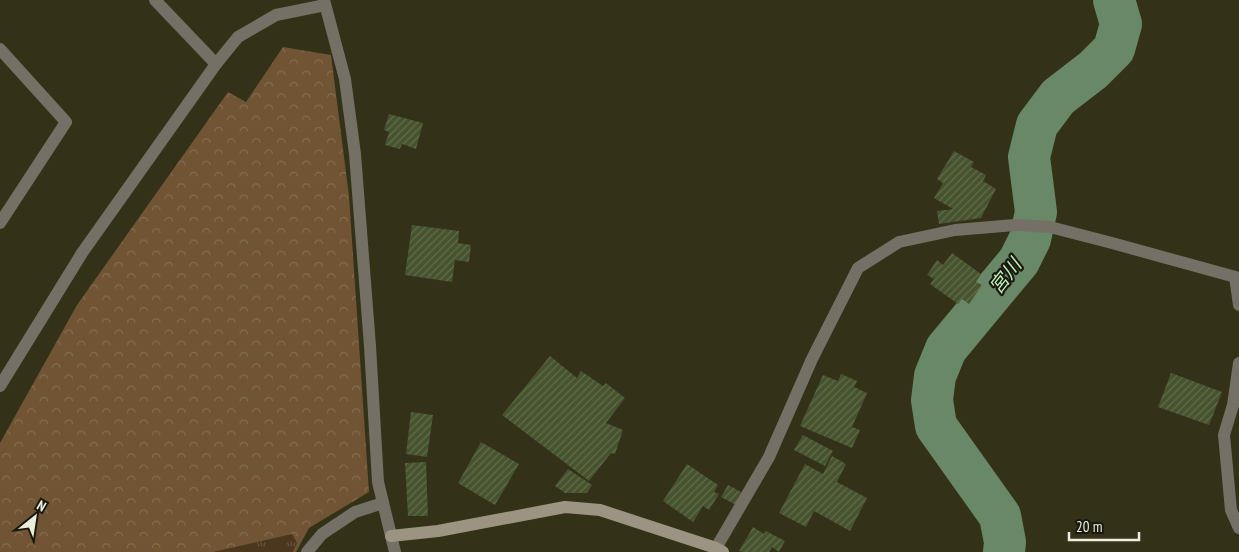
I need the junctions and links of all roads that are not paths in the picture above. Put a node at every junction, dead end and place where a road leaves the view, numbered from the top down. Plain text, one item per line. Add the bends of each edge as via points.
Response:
1 (155, 0) edge
2 (325, 2) edge
3 (0, 49) edge
4 (216, 64) junction
5 (0, 223) edge
6 (1237, 277) edge
7 (1239, 305) edge
8 (1239, 363) edge
9 (0, 386) edge
10 (383, 503) junction
11 (1239, 528) edge
12 (391, 536) junction
13 (720, 550) edge
14 (307, 552) edge
15 (395, 552) edge

1 - 4 street
2 - 4 street via 276,15 238,37
2 - 10 street via 345,79 355,154 378,482
3 - 5 street via 66,122
4 - 9 street via 82,253
6 - 7 street
6 - 13 street via 1050,228 1015,225 955,230 899,242 858,268 812,359 769,457
8 - 11 street via 1234,406 1224,435 1231,510
10 - 12 street
10 - 14 street via 355,512 322,534
12 - 13 street via 438,531 565,507 600,510
12 - 15 street

